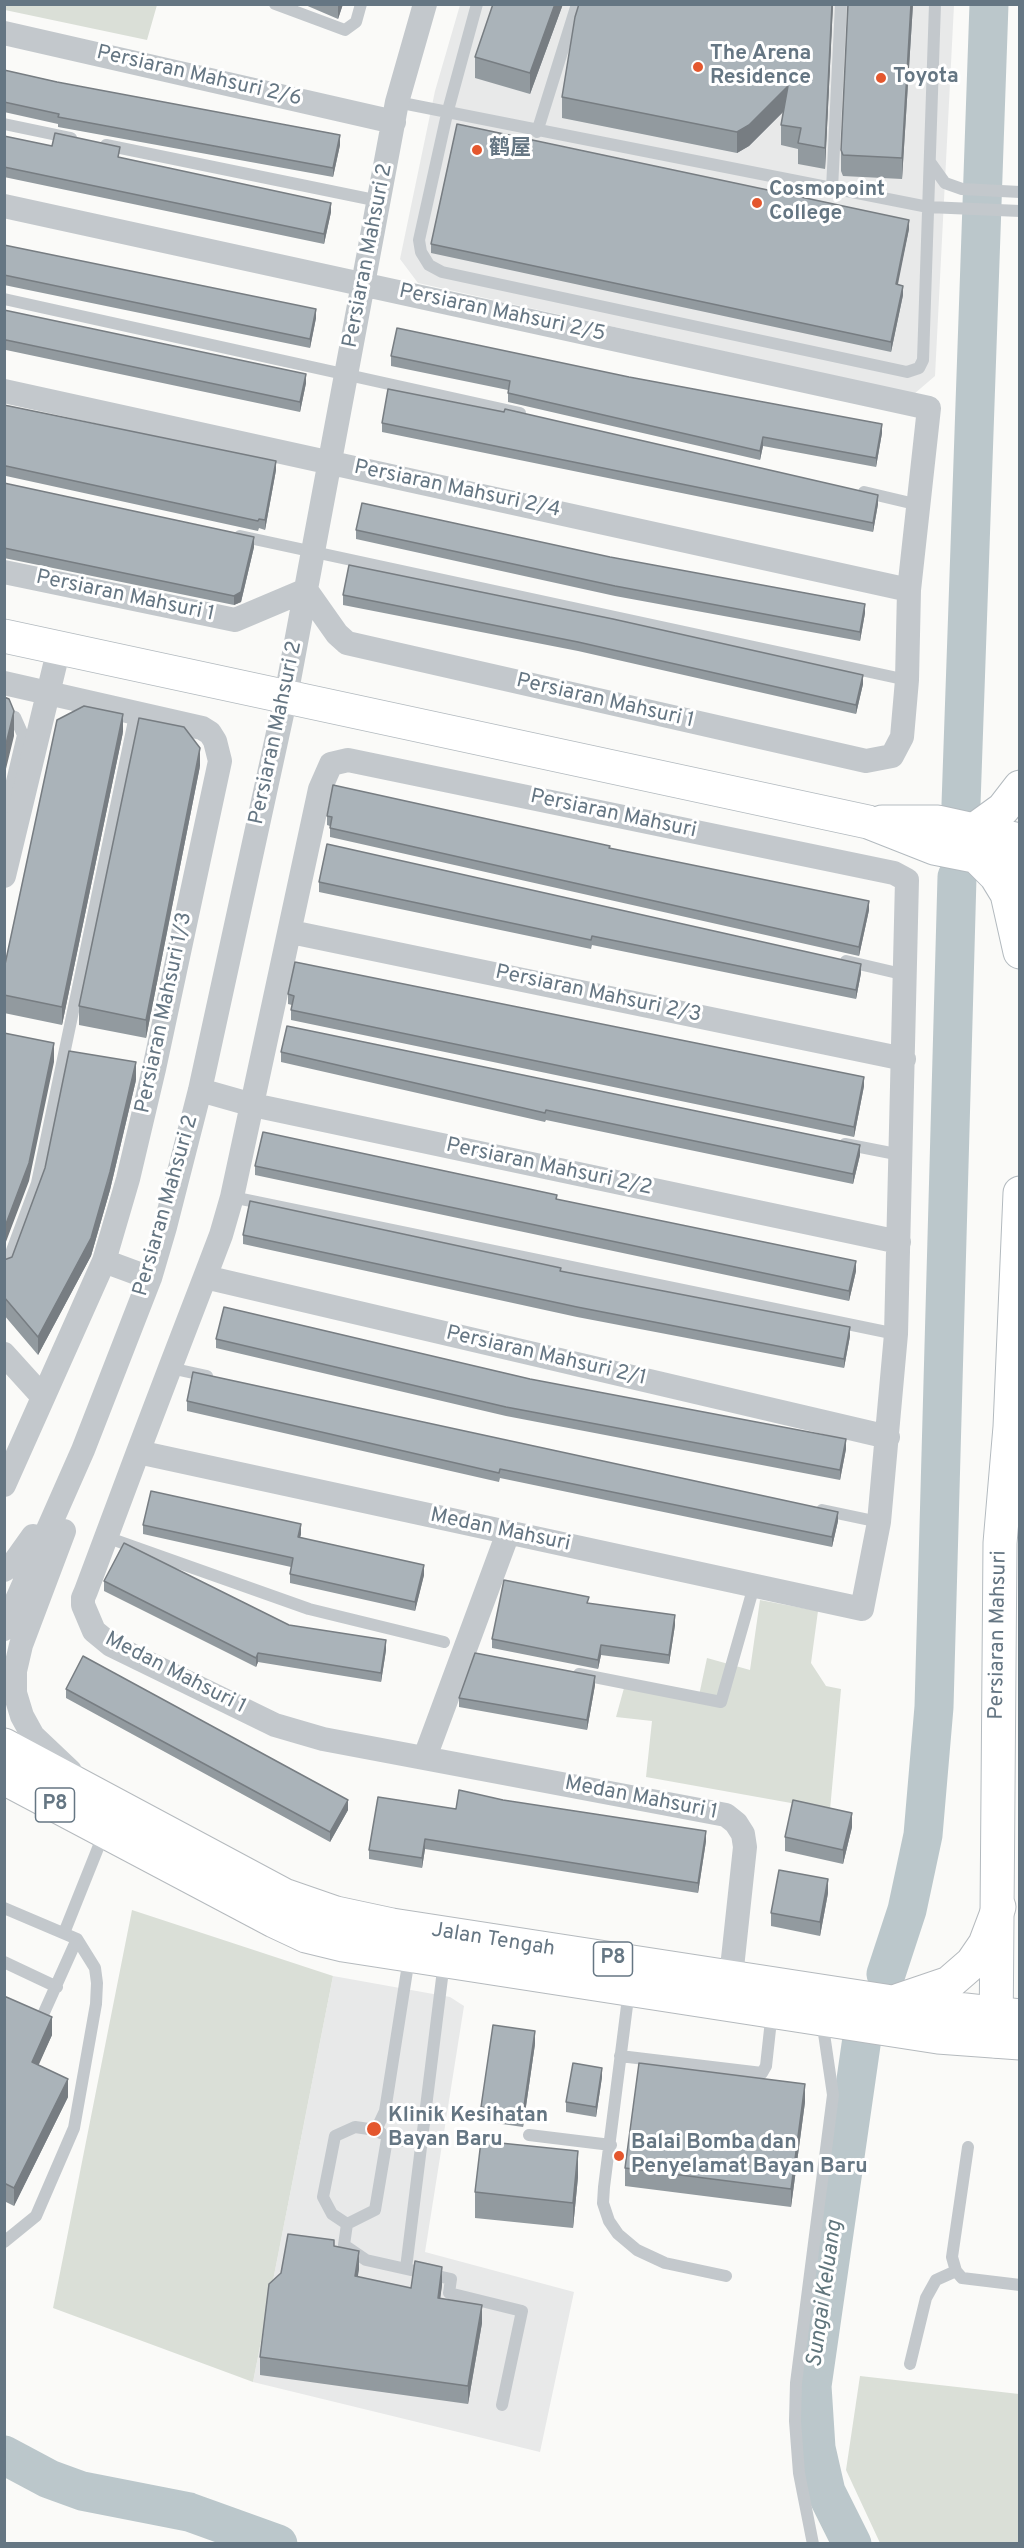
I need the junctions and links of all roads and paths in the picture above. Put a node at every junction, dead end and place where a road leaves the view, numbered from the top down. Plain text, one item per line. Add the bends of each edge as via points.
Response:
1 (275, 4) edge
2 (361, 4) edge
3 (425, 4) edge
4 (477, 4) edge
5 (577, 4) edge
6 (841, 4) edge
7 (935, 4) edge
8 (4, 33) edge
9 (396, 112) junction
10 (447, 114) junction
11 (4, 124) edge
12 (537, 132) junction
13 (930, 162) junction
14 (832, 189) junction
15 (1013, 192) edge
16 (379, 201) junction
17 (4, 206) edge
18 (928, 207) junction
19 (1020, 211) edge
20 (364, 283) junction
21 (4, 299) edge
22 (347, 374) junction
23 (4, 391) edge
24 (929, 408) joint
25 (534, 416) edge
26 (330, 463) junction
27 (849, 489) edge
28 (919, 505) junction
29 (222, 532) edge
30 (313, 553) junction
31 (4, 572) edge
32 (306, 590) junction
33 (909, 590) junction
34 (4, 636) edge
35 (59, 648) junction
36 (908, 680) junction
37 (4, 683) edge
38 (49, 693) junction
39 (286, 696) junction
40 (136, 711) junction
41 (4, 715) edge
42 (1020, 788) edge
43 (4, 815) edge
44 (1020, 840) edge
45 (975, 843) junction
46 (1020, 865) edge
47 (4, 876) edge
48 (291, 932) junction
49 (1020, 952) edge
50 (836, 959) edge
51 (906, 975) junction
52 (904, 1059) junction
53 (200, 1090) junction
54 (253, 1105) junction
55 (831, 1141) edge
56 (901, 1155) junction
57 (1020, 1193) edge
58 (232, 1197) junction
59 (899, 1242) junction
60 (104, 1261) junction
61 (4, 1272) edge
62 (205, 1277) junction
63 (150, 1278) junction
64 (896, 1334) junction
65 (4, 1354) edge
66 (170, 1368) junction
67 (217, 1378) edge
68 (42, 1396) junction
69 (888, 1437) junction
70 (83, 1450) junction
71 (138, 1452) junction
72 (1006, 1462) junction
73 (4, 1485) edge
74 (809, 1507) edge
75 (879, 1522) junction
76 (508, 1533) junction
77 (1020, 1534) edge
78 (106, 1537) junction
79 (4, 1570) edge
80 (1020, 1571) edge
81 (754, 1586) junction
82 (4, 1629) edge
83 (461, 1648) junction
84 (569, 1672) edge
85 (997, 1697) junction
86 (4, 1745) edge
87 (424, 1757) junction
88 (4, 1778) edge
89 (93, 1792) junction
90 (105, 1832) junction
91 (999, 1907) junction
92 (4, 1908) edge
93 (63, 1933) junction
94 (77, 1940) junction
95 (409, 1955) junction
96 (444, 1961) junction
97 (4, 1962) edge
98 (731, 1977) junction
99 (57, 1987) junction
100 (629, 1989) junction
101 (774, 1998) junction
102 (892, 2002) junction
103 (4, 2004) edge
104 (822, 2019) junction
105 (1008, 2029) edge
106 (621, 2056) junction
107 (376, 2130) junction
108 (529, 2135) dead end
109 (387, 2139) junction
110 (422, 2143) junction
111 (611, 2145) junction
112 (968, 2146) dead end
113 (347, 2224) junction
114 (4, 2242) edge
115 (406, 2268) junction
116 (956, 2271) junction
117 (726, 2276) dead end
118 (1020, 2285) edge
119 (910, 2364) dead end
120 (502, 2405) dead end
121 (813, 2544) edge

1 - 2 lane via 345,30 356,22
3 - 9 street, Persiaran Mahsuri 2
4 - 10 lane
5 - 12 lane
6 - 14 lane
7 - 13 lane
8 - 9 street, Persiaran Mahsuri 2/6
9 - 10 lane
9 - 16 street, Persiaran Mahsuri 2
10 - 12 lane
10 - 18 lane via 419,240 421,252 435,269 907,372 919,368 923,360
11 - 16 lane
12 - 14 lane
13 - 15 lane via 945,183 962,189
13 - 18 lane
14 - 18 lane
16 - 20 street, Persiaran Mahsuri 2
17 - 20 street, Persiaran Mahsuri 2/5
18 - 19 lane
20 - 22 street, Persiaran Mahsuri 2
20 - 24 street, Persiaran Mahsuri 2/5
21 - 22 lane
22 - 25 lane
22 - 26 street, Persiaran Mahsuri 2
23 - 26 street, Persiaran Mahsuri 2/4
24 - 28 street, Persiaran Mahsuri 1
26 - 30 street, Persiaran Mahsuri 2
26 - 33 street, Persiaran Mahsuri 2/4
27 - 28 lane
28 - 33 street, Persiaran Mahsuri 1
29 - 30 lane
30 - 32 street, Persiaran Mahsuri 2
30 - 36 lane
31 - 32 street, Persiaran Mahsuri 1 via 235,620
32 - 36 street, Persiaran Mahsuri 1 via 347,643 866,761 891,756 902,737
32 - 39 street, Persiaran Mahsuri 2
33 - 36 street, Persiaran Mahsuri 1
34 - 35 street
35 - 38 street
35 - 39 street
37 - 38 street, Persiaran Mahsuri 1/3
38 - 40 street, Persiaran Mahsuri 1/3
38 - 47 street
39 - 45 street via 868,822 938,822
39 - 53 street, Persiaran Mahsuri 2
40 - 60 street, Persiaran Mahsuri 1/3 via 202,728 210,733 219,749 220,761 148,1068 128,1179
40 - 61 lane via 37,1183
41 - 43 lane via 15,717 23,735
42 - 45 street
44 - 45 street
45 - 46 street
45 - 49 street via 1006,894
48 - 51 street, Persiaran Mahsuri via 315,842 320,789 331,764 348,760 894,873 907,880
48 - 52 street, Persiaran Mahsuri 2/3
48 - 54 street via 277,1026
50 - 51 lane
51 - 52 street
52 - 56 street
53 - 54 street, Persiaran Mahsuri 2/2
53 - 63 street, Persiaran Mahsuri 2
54 - 58 street
54 - 59 street, Persiaran Mahsuri 2/2
55 - 56 lane
56 - 59 street
57 - 72 street, Persiaran Mahsuri
58 - 62 street
58 - 64 lane
59 - 64 street
60 - 63 street
60 - 68 street, Persiaran Mahsuri 1/3
62 - 66 street
62 - 69 street, Persiaran Mahsuri 2/1
63 - 70 street, Persiaran Mahsuri 2
64 - 69 street
65 - 68 street
66 - 67 lane
66 - 71 street
68 - 73 street, Persiaran Mahsuri 1/3
69 - 75 street
70 - 79 street via 54,1486 30,1543 14,1564
70 - 82 street
70 - 89 street via 75,1502 21,1645 15,1693 33,1736
71 - 76 street, Medan Mahsuri
71 - 78 street
72 - 77 street via 1017,1497
72 - 85 street, Persiaran Mahsuri
74 - 75 lane
75 - 81 street, Medan Mahsuri via 862,1609
76 - 81 street, Medan Mahsuri
76 - 83 street
78 - 83 lane via 309,1609
78 - 87 street, Medan Mahsuri 1 via 83,1605 94,1631 111,1645 275,1725 323,1739
80 - 85 street via 1011,1664
81 - 84 lane via 721,1702
83 - 87 street
85 - 91 street, Persiaran Mahsuri
86 - 89 street, Jalan Tengah / P8
87 - 98 street, Medan Mahsuri 1 via 726,1815 736,1822 745,1847
88 - 90 street, Jalan Tengah / P8
89 - 98 street, Jalan Tengah / P8 via 309,1905 392,1925
90 - 93 lane
90 - 95 street, Jalan Tengah / P8 via 306,1935
91 - 102 street via 985,1944 972,1963 949,1983
91 - 105 street, Persiaran Mahsuri
92 - 93 lane
93 - 94 lane
94 - 99 lane
94 - 114 lane via 95,1968 97,1983 74,2128 36,2216
95 - 96 street, Jalan Tengah / P8
95 - 107 lane via 385,2111
96 - 100 street, Jalan Tengah / P8
96 - 110 lane
97 - 99 lane
98 - 101 street, Jalan Tengah / P8
99 - 103 lane via 42,2017
100 - 101 street, Jalan Tengah / P8
100 - 106 lane
101 - 102 street, Jalan Tengah / P8
101 - 104 street, Jalan Tengah / P8
101 - 106 lane via 762,2073
102 - 105 street, Jalan Tengah / P8
104 - 105 street, Jalan Tengah / P8 via 938,2037
104 - 121 lane via 833,2095 796,2383 795,2421 799,2474
106 - 111 lane
107 - 109 lane
107 - 113 lane via 355,2127 335,2136 323,2197 332,2214
108 - 111 lane
109 - 110 lane
109 - 113 lane via 375,2210
110 - 115 lane
111 - 117 lane via 603,2203 618,2234 637,2250 665,2263
112 - 116 lane via 952,2257
113 - 115 lane via 344,2245 366,2260
115 - 120 lane via 451,2279 449,2293 522,2311
116 - 118 lane via 962,2278
116 - 119 lane via 936,2280 926,2298

